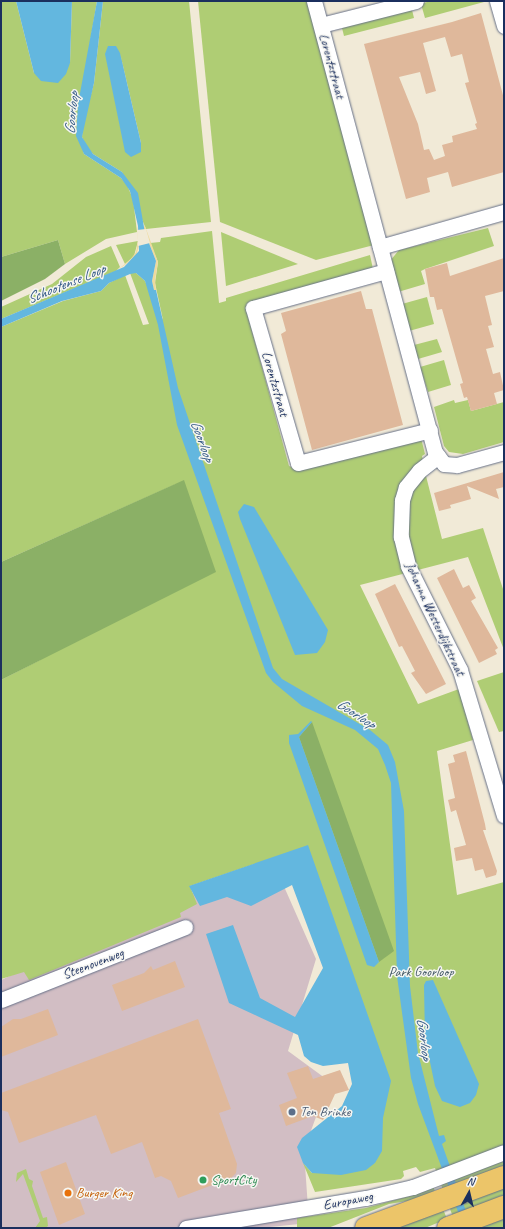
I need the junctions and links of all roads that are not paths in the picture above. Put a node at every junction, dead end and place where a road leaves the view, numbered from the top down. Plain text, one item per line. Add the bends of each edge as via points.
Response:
1 (314, 1) edge
2 (416, 1) edge
3 (497, 1) edge
4 (321, 25) junction
5 (504, 26) edge
6 (504, 212) edge
7 (380, 247) junction
8 (386, 271) junction
9 (430, 430) junction
10 (504, 452) edge
11 (441, 460) junction
12 (504, 816) edge
13 (185, 927) dead end
14 (1, 1000) edge
15 (504, 1152) edge
16 (504, 1177) edge
17 (504, 1207) edge
18 (449, 1227) edge
19 (186, 1228) edge
20 (366, 1228) edge

1 - 4 street, Lorentzstraat
2 - 4 street
3 - 5 street
4 - 7 street, Lorentzstraat
6 - 7 street
7 - 8 street, Lorentzstraat
8 - 9 street, Lorentzstraat
8 - 9 street, Lorentzstraat via 252,308 298,463
9 - 11 street, Lorentzstraat
10 - 11 street via 457,465
11 - 12 street, Johanna Westerdijkstraat via 419,472 406,487 402,500 401,537 408,566 460,670
13 - 14 street, Steenovenweg
15 - 19 street, Europaweg via 413,1187 336,1204
16 - 20 main road, Europaweg
17 - 18 main road

